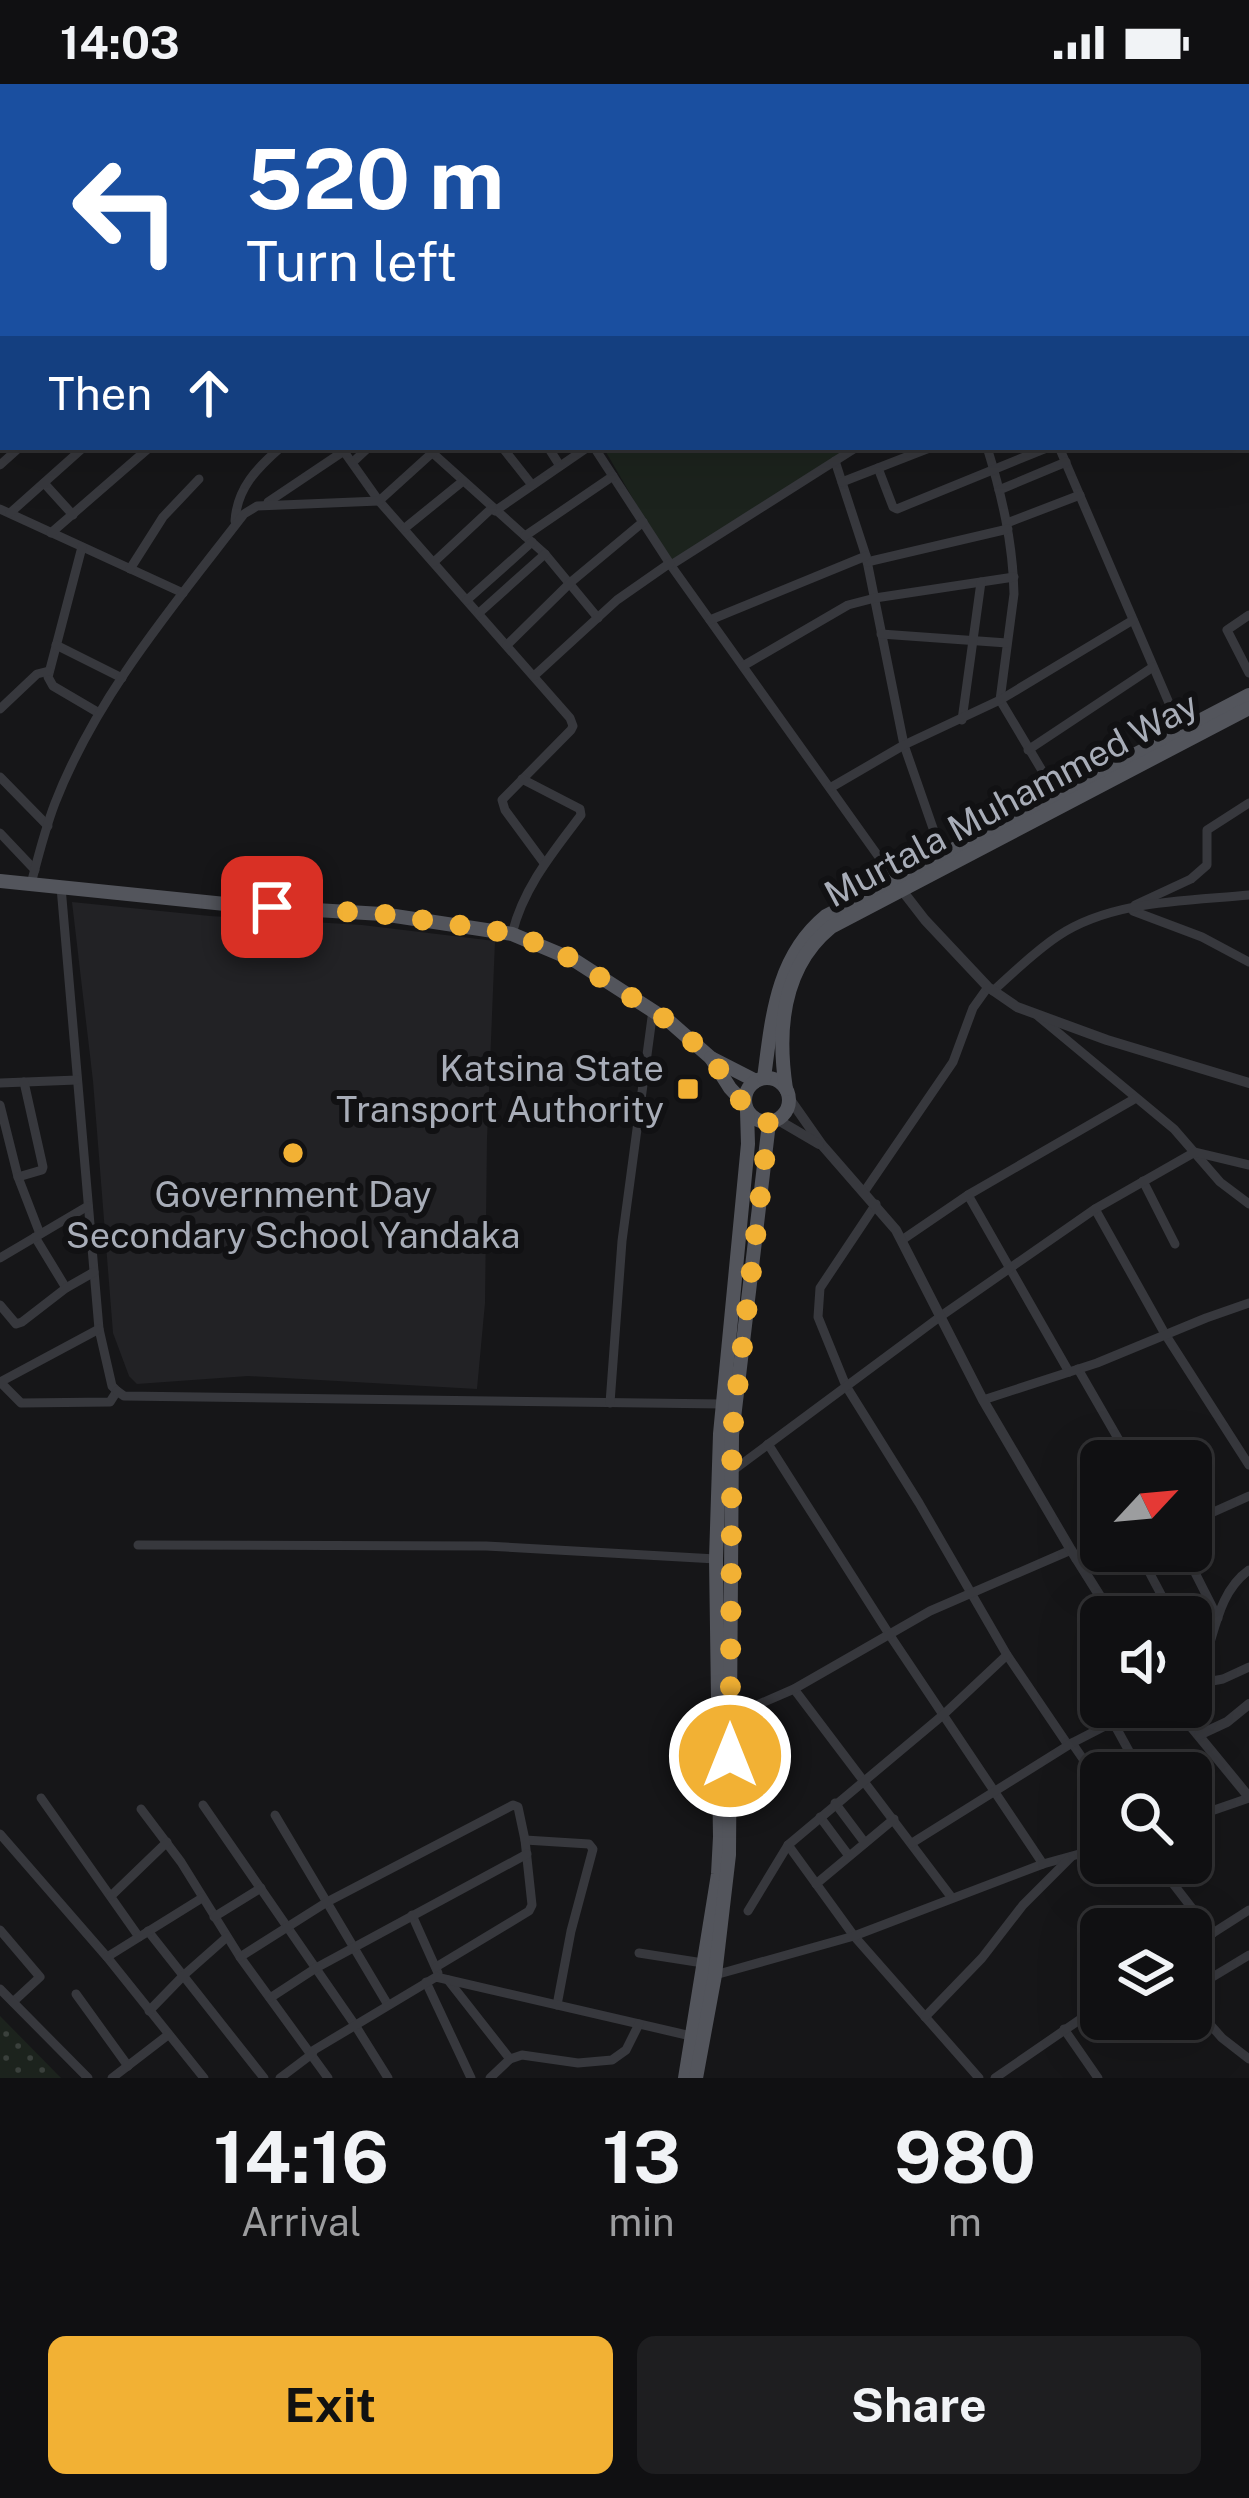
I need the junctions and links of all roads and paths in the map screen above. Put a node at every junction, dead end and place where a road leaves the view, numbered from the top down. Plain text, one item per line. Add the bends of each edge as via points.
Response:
1 (81, 450) edge
2 (147, 450) edge
3 (277, 450) edge
4 (366, 450) edge
5 (429, 450) edge
6 (505, 450) edge
7 (550, 450) edge
8 (586, 450) edge
9 (593, 450) edge
10 (852, 450) edge
11 (924, 450) edge
12 (988, 450) edge
13 (1042, 450) edge
14 (1060, 450) edge
15 (835, 461) junction
16 (352, 462) junction
17 (1066, 462) junction
18 (560, 466) junction
19 (878, 468) junction
20 (994, 469) junction
21 (613, 476) junction
22 (199, 479) dead end
23 (463, 481) junction
24 (842, 482) junction
25 (44, 483) junction
26 (532, 485) junction
27 (999, 490) junction
28 (1080, 495) junction
29 (380, 501) junction
30 (263, 506) junction
31 (494, 509) junction
32 (5, 512) edge
33 (73, 515) junction
34 (643, 522) junction
35 (235, 526) junction
36 (1008, 526) junction
37 (405, 528) junction
38 (51, 533) junction
39 (529, 539) junction
40 (82, 547) junction
41 (545, 554) junction
42 (867, 559) junction
43 (434, 562) junction
44 (670, 564) junction
45 (130, 569) junction
46 (1014, 577) junction
47 (571, 582) junction
48 (981, 582) junction
49 (183, 593) junction
50 (875, 598) junction
51 (467, 600) junction
52 (479, 613) junction
53 (1249, 615) edge
54 (598, 618) junction
55 (710, 620) junction
56 (1132, 620) junction
57 (880, 634) junction
58 (973, 641) junction
59 (1007, 644) junction
60 (56, 645) junction
61 (507, 645) junction
62 (743, 666) junction
63 (1153, 667) junction
64 (49, 671) junction
65 (1249, 673) edge
66 (533, 676) junction
67 (122, 677) junction
68 (1249, 695) edge
69 (1000, 700) junction
70 (1249, 708) edge
71 (0, 709) edge
72 (99, 713) junction
73 (962, 720) junction
74 (1181, 731) junction
75 (904, 745) junction
76 (1028, 750) junction
77 (0, 778) edge
78 (522, 779) junction
79 (830, 788) junction
80 (1056, 794) junction
81 (1249, 803) edge
82 (48, 826) junction
83 (0, 833) edge
84 (942, 854) junction
85 (544, 863) junction
86 (33, 877) junction
87 (0, 881) edge
88 (898, 884) junction
89 (61, 887) junction
90 (1249, 895) edge
91 (1128, 909) junction
92 (512, 934) junction
93 (1249, 962) edge
94 (991, 989) junction
95 (653, 1010) junction
96 (1038, 1016) junction
97 (711, 1058) junction
98 (760, 1079) junction
99 (76, 1080) junction
100 (25, 1082) junction
101 (0, 1083) edge
102 (1249, 1084) edge
103 (788, 1094) junction
104 (1136, 1098) junction
105 (0, 1107) edge
106 (746, 1107) junction
107 (773, 1121) junction
108 (822, 1145) junction
109 (5, 1152) edge
110 (1195, 1152) junction
111 (1249, 1165) edge
112 (18, 1177) junction
113 (1143, 1181) junction
114 (864, 1192) junction
115 (968, 1195) junction
116 (876, 1204) junction
117 (1249, 1204) edge
118 (88, 1206) junction
119 (1095, 1209) junction
120 (38, 1236) junction
121 (902, 1240) junction
122 (1175, 1244) dead end
123 (0, 1258) edge
124 (1011, 1268) junction
125 (94, 1272) junction
126 (66, 1288) junction
127 (0, 1307) edge
128 (1247, 1308) edge
129 (941, 1316) junction
130 (99, 1329) junction
131 (1165, 1334) junction
132 (1073, 1371) junction
133 (847, 1386) junction
134 (117, 1391) junction
135 (983, 1400) junction
136 (610, 1402) junction
137 (722, 1404) junction
138 (1117, 1440) edge
139 (768, 1444) junction
140 (1249, 1465) edge
141 (731, 1472) junction
142 (1249, 1496) edge
143 (1212, 1513) edge
144 (138, 1545) dead end
145 (1080, 1553) edge
146 (1073, 1554) junction
147 (716, 1559) junction
148 (1249, 1570) edge
149 (1195, 1572) edge
150 (970, 1593) junction
151 (1100, 1596) edge
152 (1218, 1618) junction
153 (889, 1634) junction
154 (1212, 1637) edge
155 (1007, 1655) junction
156 (1249, 1667) edge
157 (1212, 1681) edge
158 (794, 1689) junction
159 (1249, 1704) edge
160 (943, 1715) junction
161 (729, 1717) junction
162 (1227, 1722) junction
163 (1101, 1728) edge
164 (1193, 1728) edge
165 (1199, 1735) junction
166 (1070, 1744) junction
167 (1211, 1749) junction
168 (1080, 1757) edge
169 (864, 1779) junction
170 (996, 1792) junction
171 (1249, 1797) edge
172 (41, 1798) dead end
173 (836, 1803) junction
174 (203, 1805) dead end
175 (141, 1809) dead end
176 (1212, 1810) edge
177 (275, 1815) dead end
178 (820, 1817) junction
179 (894, 1819) junction
180 (1, 1838) edge
181 (525, 1840) junction
182 (167, 1842) junction
183 (866, 1843) junction
184 (912, 1843) junction
185 (788, 1845) junction
186 (527, 1854) junction
187 (1080, 1854) edge
188 (849, 1856) junction
189 (1071, 1857) junction
190 (1043, 1864) junction
191 (816, 1884) junction
192 (1173, 1884) edge
193 (260, 1888) junction
194 (111, 1897) junction
195 (202, 1898) junction
196 (952, 1898) junction
197 (327, 1902) junction
198 (1192, 1908) edge
199 (1249, 1910) edge
200 (748, 1911) dead end
201 (412, 1915) junction
202 (214, 1917) junction
203 (287, 1926) junction
204 (0, 1930) edge
205 (144, 1934) junction
206 (1212, 1934) edge
207 (854, 1936) junction
208 (227, 1937) junction
209 (353, 1948) junction
210 (639, 1953) dead end
211 (1249, 1955) edge
212 (107, 1957) junction
213 (240, 1957) junction
214 (316, 1968) junction
215 (709, 1969) junction
216 (184, 1975) junction
217 (441, 1975) junction
218 (1212, 1977) edge
219 (426, 1982) junction
220 (0, 1988) edge
221 (76, 1994) dead end
222 (271, 1999) junction
223 (13, 2002) junction
224 (557, 2005) junction
225 (388, 2006) junction
226 (149, 2011) junction
227 (925, 2018) junction
228 (1080, 2019) edge
229 (639, 2024) junction
230 (355, 2025) junction
231 (1212, 2027) edge
232 (1064, 2029) junction
233 (168, 2035) junction
234 (691, 2036) junction
235 (313, 2054) junction
236 (511, 2059) junction
237 (1249, 2059) edge
238 (128, 2066) junction
239 (88, 2078) edge
240 (112, 2078) edge
241 (204, 2078) edge
242 (264, 2078) edge
243 (280, 2078) edge
244 (328, 2078) edge
245 (388, 2078) edge
246 (471, 2078) edge
247 (490, 2078) edge
248 (686, 2078) edge
249 (696, 2078) edge
250 (979, 2078) edge
251 (995, 2078) edge
252 (1098, 2078) edge

1 - 25 street
2 - 33 street
3 - 35 street via 246,483
4 - 16 street
5 - 23 street
5 - 29 street
6 - 26 street
7 - 18 street
8 - 18 street
9 - 21 street
10 - 15 street
11 - 19 street
12 - 20 street
13 - 20 street
14 - 17 street
15 - 24 street
15 - 44 street
16 - 29 street
16 - 30 street via 341,453
17 - 27 street
17 - 28 street
18 - 26 street
19 - 20 street via 895,509
19 - 24 street
20 - 27 street
21 - 34 street
21 - 39 street
22 - 45 street
23 - 31 street
23 - 37 street
24 - 42 street
25 - 32 street
25 - 33 street
26 - 31 street
27 - 36 street
28 - 36 street
28 - 56 street
29 - 30 street
29 - 37 street
30 - 35 street
31 - 39 street
31 - 43 street
32 - 38 street
33 - 38 street
34 - 44 street
34 - 47 street
35 - 49 street
36 - 42 street
36 - 46 street
37 - 43 street
38 - 40 street
39 - 41 street
39 - 51 street
40 - 45 street
40 - 60 street
41 - 47 street
41 - 52 street
42 - 50 street
42 - 55 street
43 - 51 street
44 - 54 street
44 - 55 street
45 - 49 street
46 - 48 street
46 - 59 street
47 - 54 street
47 - 61 street
48 - 50 street
48 - 58 street
49 - 67 street
50 - 57 street
50 - 62 street via 843,607
51 - 52 street
52 - 61 street
53 - 65 street via 1226,630
54 - 66 street
55 - 62 street
56 - 63 street
56 - 69 street
57 - 58 street
57 - 75 street
58 - 59 street
58 - 73 street
59 - 69 street
60 - 64 street
60 - 67 street
61 - 66 street
62 - 79 street
63 - 74 street
63 - 76 street
64 - 71 street
64 - 72 street via 52,686
66 - 78 street via 573,726
67 - 72 street
68 - 74 main road
69 - 73 street
69 - 76 street
70 - 88 main road, Murtala Muhammed Way
72 - 82 street
73 - 75 street
74 - 80 main road
75 - 79 street
75 - 84 street
76 - 80 street
77 - 82 street
78 - 85 street via 502,803
78 - 85 street via 581,812
79 - 88 street
80 - 84 main road
81 - 91 street via 1207,830 1207,865
82 - 86 street
83 - 86 street
84 - 88 main road
85 - 92 street
86 - 87 main road
86 - 89 main road
88 - 94 street
88 - 98 main road via 826,916 791,956
88 - 103 main road, Murtala Muhammed Way via 831,926 799,962 782,1040
89 - 92 main road via 382,914
89 - 99 street
90 - 91 street
91 - 93 street
91 - 94 street via 1060,934
92 - 95 main road via 574,960
94 - 96 street
94 - 114 street
95 - 97 main road
95 - 136 street
96 - 102 street
96 - 104 street
97 - 98 main road
97 - 106 main road
98 - 103 main road via 772,1078
98 - 106 main road via 745,1094
99 - 100 street
99 - 118 street
100 - 101 street
100 - 112 street via 44,1166
103 - 107 main road via 784,1114
103 - 108 street
104 - 110 street
104 - 115 street
105 - 109 street
106 - 107 main road via 753,1118
106 - 137 main road
107 - 108 street
107 - 141 main road
108 - 114 street
109 - 112 street
110 - 111 street
110 - 113 street
110 - 117 street
112 - 120 street
113 - 119 street
113 - 122 street
114 - 116 street
115 - 121 street
115 - 124 street
116 - 121 street
116 - 133 street via 820,1288 818,1317
118 - 120 street
118 - 125 street
119 - 124 street
119 - 131 street
120 - 123 street
120 - 126 street
121 - 129 street
124 - 129 street
124 - 132 street
125 - 126 street
125 - 130 street
126 - 127 street via 16,1324
128 - 131 street
129 - 133 street
129 - 135 street
130 - 134 street
130 - 134 street via 0,1382 21,1403 110,1402
131 - 132 street
131 - 140 street
132 - 135 street
132 - 138 street
133 - 139 street
133 - 150 street
134 - 136 street
135 - 146 street
136 - 137 street
137 - 147 main road
139 - 141 street
139 - 153 street
141 - 161 main road
142 - 143 street
144 - 147 street via 486,1546
145 - 146 street
146 - 150 street
146 - 151 street
147 - 215 main road via 720,1838
148 - 152 street
149 - 152 street
150 - 153 street
150 - 155 street
152 - 154 street
153 - 158 street
153 - 160 street
155 - 160 street
155 - 166 street
156 - 157 street
158 - 161 street
158 - 169 street
159 - 162 street
160 - 169 street
160 - 170 street
161 - 215 main road via 730,1826
162 - 165 street
162 - 167 street
163 - 166 street
164 - 165 street
165 - 167 street
166 - 168 street
166 - 170 street
167 - 171 street
169 - 173 street
169 - 179 street
170 - 184 street
170 - 190 street
171 - 176 street
172 - 194 street
173 - 178 street
173 - 183 street
174 - 193 street
175 - 182 street
177 - 197 street
178 - 185 street
178 - 188 street
179 - 183 street
179 - 184 street
180 - 212 street
181 - 186 street
181 - 197 street via 513,1805
181 - 224 street via 593,1849
182 - 194 street
182 - 195 street
183 - 188 street
184 - 196 street
185 - 191 street
185 - 200 street
186 - 201 street
186 - 217 street via 529,1911
187 - 189 street
188 - 191 street
189 - 190 street
189 - 227 street
190 - 196 street
191 - 207 street
192 - 198 street
193 - 202 street
193 - 203 street
194 - 205 street
195 - 202 street
195 - 205 street
196 - 207 street
197 - 203 street
197 - 209 street
199 - 206 street
201 - 209 street
201 - 217 street
202 - 208 street
203 - 213 street
203 - 214 street
204 - 223 street via 40,1977
205 - 212 street
205 - 216 street
207 - 215 street
207 - 227 street
208 - 213 street
208 - 216 street
209 - 214 street
209 - 225 street
210 - 215 street
211 - 218 street
212 - 226 street
213 - 222 street
214 - 222 street
214 - 230 street
215 - 234 main road
215 - 249 main road
216 - 226 street
216 - 242 street
217 - 219 street
217 - 224 street
217 - 236 street
219 - 225 street
219 - 246 street
220 - 223 street
221 - 238 street
222 - 235 street
223 - 239 street
224 - 229 street
225 - 230 street
226 - 233 street
227 - 250 street
228 - 232 street
229 - 234 street
229 - 236 street via 612,2060
230 - 235 street
230 - 245 street
231 - 237 street
232 - 251 street
232 - 252 street
233 - 238 street
233 - 241 street
234 - 248 main road
235 - 243 street
235 - 244 street
236 - 247 street
238 - 240 street

